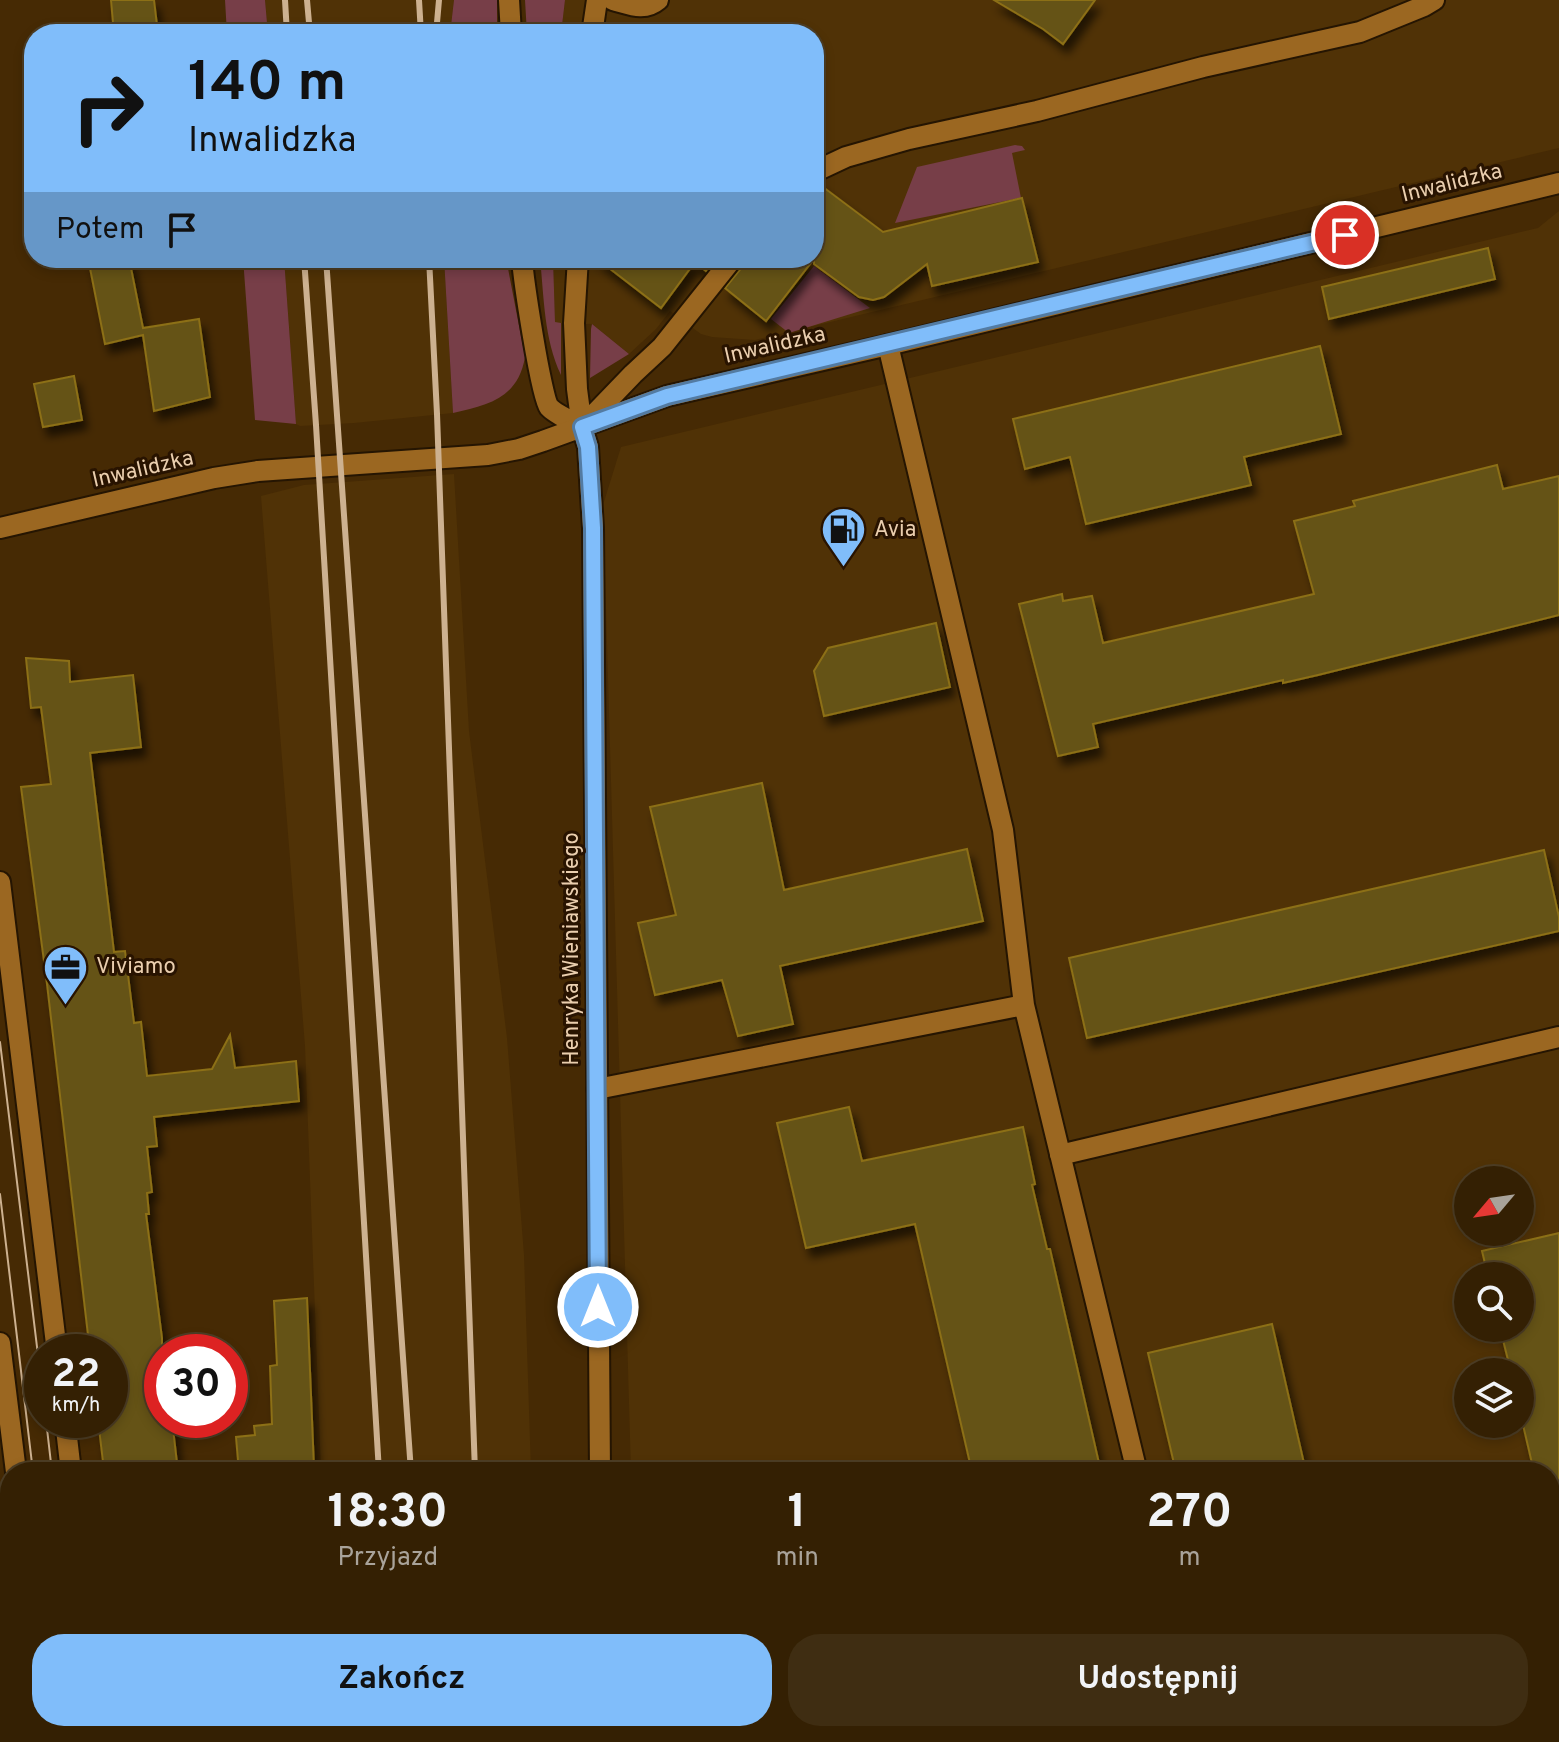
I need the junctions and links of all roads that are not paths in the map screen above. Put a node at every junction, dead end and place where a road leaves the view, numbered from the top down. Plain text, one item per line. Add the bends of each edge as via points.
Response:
1 (509, 0) edge
2 (597, 0) edge
3 (613, 0) edge
4 (658, 0) edge
5 (1434, 0) edge
6 (510, 24) edge
7 (593, 24) edge
8 (824, 167) edge
9 (1559, 183) edge
10 (524, 268) edge
11 (577, 268) edge
12 (725, 268) edge
13 (888, 345) junction
14 (582, 427) junction
15 (0, 528) edge
16 (0, 882) edge
17 (1024, 1005) junction
18 (1559, 1037) edge
19 (597, 1089) junction
20 (1060, 1155) junction
21 (55, 1334) edge
22 (0, 1343) edge
23 (67, 1438) edge
24 (15, 1462) edge
25 (70, 1462) edge
26 (600, 1462) edge
27 (1135, 1462) edge

1 - 6 street
2 - 7 street
3 - 4 street via 642,8
5 - 8 street via 1360,32 909,139
9 - 13 street, Inwalidzka
10 - 14 street via 548,404
11 - 14 street, Henryka Wieniawskiego via 574,323
12 - 14 street via 662,347
13 - 14 street, Inwalidzka via 667,396
13 - 17 street via 1003,830
14 - 15 street, Inwalidzka via 488,455 214,478
14 - 19 street, Henryka Wieniawskiego via 593,528
16 - 21 street
17 - 19 street
17 - 20 street
18 - 20 street
19 - 26 street, Henryka Wieniawskiego
20 - 27 street
22 - 24 street
23 - 25 street

